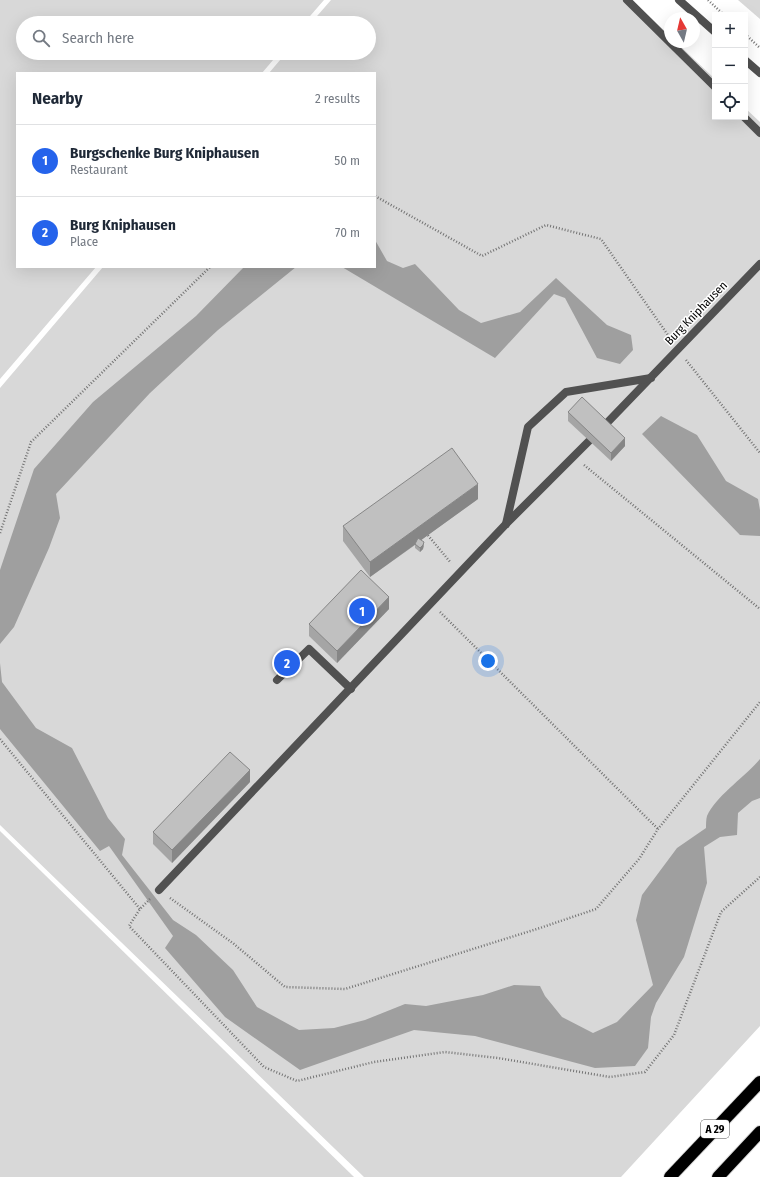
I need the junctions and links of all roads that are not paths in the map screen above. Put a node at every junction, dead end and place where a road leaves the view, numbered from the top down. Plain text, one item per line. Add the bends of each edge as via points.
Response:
1 (627, 0) edge
2 (679, 0) edge
3 (712, 29) edge
4 (748, 63) edge
5 (760, 73) edge
6 (712, 84) edge
7 (747, 120) edge
8 (760, 133) edge
9 (760, 264) edge
10 (651, 378) junction
11 (604, 426) edge
12 (590, 441) edge
13 (506, 524) junction
14 (277, 680) dead end
15 (350, 689) junction
16 (159, 890) road end
17 (760, 1082) edge
18 (760, 1132) edge
19 (670, 1177) edge
20 (718, 1177) edge

1 - 6 street
2 - 3 street
4 - 5 street
7 - 8 street
9 - 10 street, Burg Kniphausen
10 - 11 street, Burg Kniphausen
10 - 13 street via 566,392 528,428
12 - 13 street
13 - 15 street
14 - 15 street via 309,649
15 - 16 street
17 - 19 highway, A 29
18 - 20 highway

